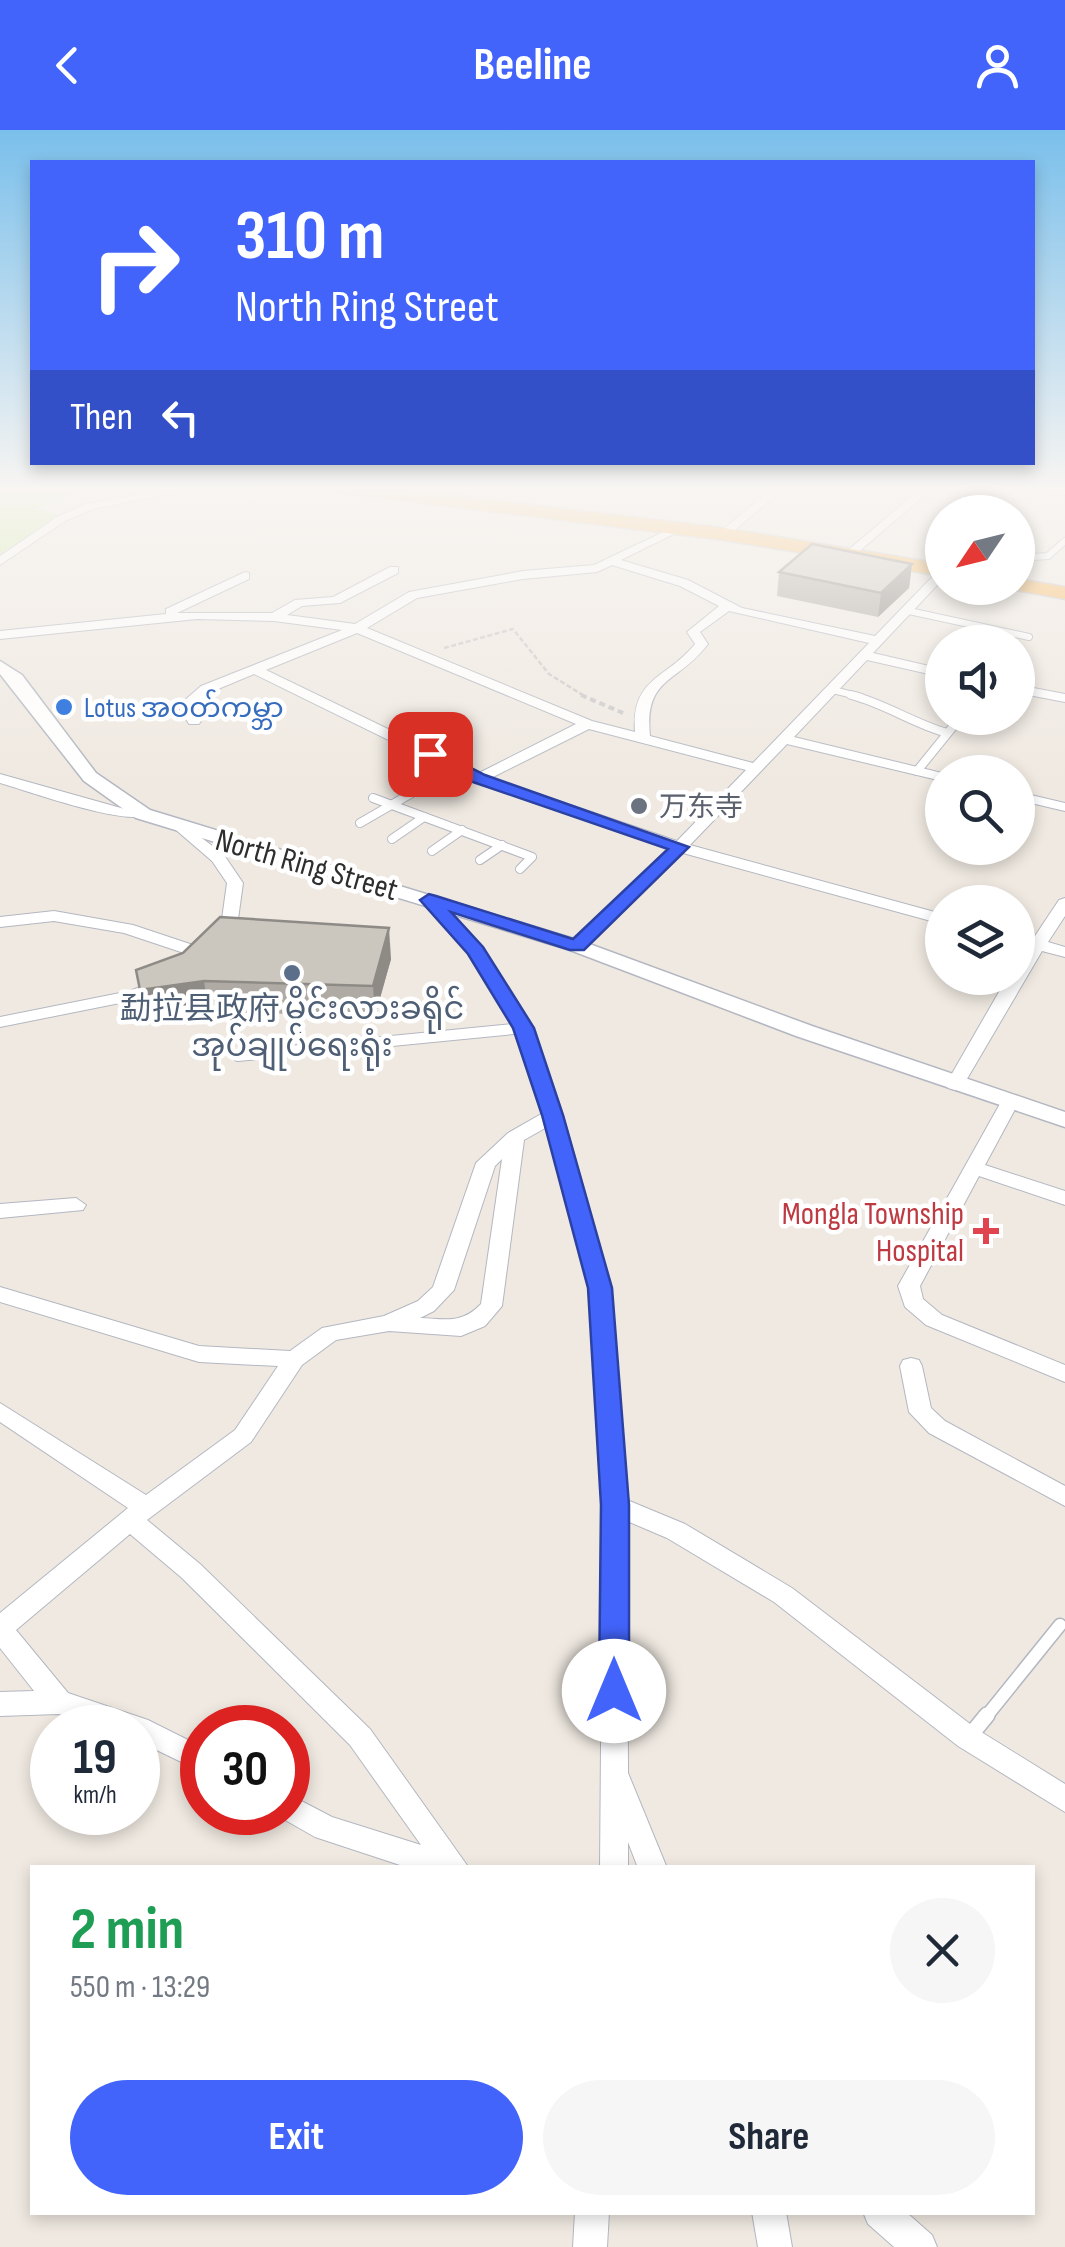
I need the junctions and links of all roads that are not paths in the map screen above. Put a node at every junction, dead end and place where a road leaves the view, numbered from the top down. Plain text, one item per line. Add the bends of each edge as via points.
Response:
1 (227, 585) edge
2 (365, 585) edge
3 (474, 585) edge
4 (688, 585) edge
5 (1035, 588) edge
6 (925, 592) edge
7 (1065, 594) edge
8 (732, 606) junction
9 (908, 611) junction
10 (163, 616) junction
11 (274, 617) junction
12 (973, 625) edge
13 (357, 628) junction
14 (0, 636) edge
15 (880, 641) junction
16 (867, 656) junction
17 (0, 666) edge
18 (925, 669) edge
19 (258, 671) junction
20 (833, 690) junction
21 (1035, 692) edge
22 (1065, 698) edge
23 (194, 721) dead end
24 (587, 724) junction
25 (925, 727) edge
26 (945, 735) edge
27 (643, 739) junction
28 (786, 739) junction
29 (457, 768) junction
30 (757, 768) junction
31 (917, 771) junction
32 (925, 773) edge
33 (0, 778) edge
34 (479, 778) junction
35 (373, 798) dead end
36 (1035, 800) edge
37 (391, 804) junction
38 (1065, 808) edge
39 (143, 814) junction
40 (424, 817) junction
41 (360, 823) dead end
42 (181, 827) junction
43 (462, 830) junction
44 (392, 839) dead end
45 (502, 845) junction
46 (680, 847) junction
47 (432, 851) dead end
48 (480, 860) dead end
49 (520, 869) dead end
50 (429, 900) junction
51 (1065, 902) edge
52 (925, 914) edge
53 (0, 922) edge
54 (1035, 933) edge
55 (1035, 944) edge
56 (577, 946) junction
57 (1065, 952) edge
58 (205, 956) junction
59 (1006, 995) edge
60 (0, 1022) edge
61 (524, 1028) junction
62 (238, 1056) dead end
63 (955, 1084) junction
64 (1010, 1102) junction
65 (552, 1115) junction
66 (1065, 1120) edge
67 (515, 1137) junction
68 (974, 1168) junction
69 (1065, 1198) edge
70 (76, 1205) dead end
71 (0, 1211) edge
72 (0, 1294) edge
73 (389, 1323) junction
74 (294, 1359) junction
75 (911, 1366) dead end
76 (1065, 1374) edge
77 (0, 1411) edge
78 (1065, 1497) edge
79 (615, 1505) junction
80 (139, 1514) junction
81 (1060, 1625) dead end
82 (0, 1629) edge
83 (59, 1702) junction
84 (0, 1704) edge
85 (68, 1705) edge
86 (968, 1738) junction
87 (613, 1768) junction
88 (1065, 1799) edge
89 (310, 1819) edge
90 (444, 1865) edge
91 (452, 1865) edge
92 (614, 1865) edge
93 (651, 1865) edge
94 (592, 2215) edge
95 (769, 2215) edge
96 (883, 2215) edge
97 (590, 2247) edge
98 (775, 2247) edge
99 (920, 2247) edge

1 - 10 street
2 - 11 street
3 - 13 street via 412,596
4 - 8 street
5 - 7 highway
6 - 9 street
8 - 15 street
8 - 27 street via 696,629 702,644 692,659 651,684 642,698
9 - 12 lane
9 - 15 street
10 - 11 street
10 - 14 street
11 - 13 street
13 - 19 street
13 - 24 street
15 - 16 street
16 - 18 street
16 - 20 street
17 - 39 street, North Ring Street via 90,778
19 - 23 street via 192,698 185,706
19 - 29 street
20 - 25 lane via 883,703
20 - 28 street
21 - 22 street
24 - 27 street
24 - 34 street
26 - 31 lane
27 - 30 street
28 - 30 street
28 - 31 street
29 - 34 street
29 - 37 lane
30 - 46 street
31 - 32 street
33 - 39 street
34 - 46 street
35 - 37 lane
36 - 38 street
37 - 40 lane
37 - 41 lane
39 - 42 street, North Ring Street
40 - 43 lane
40 - 44 lane
42 - 50 street, North Ring Street
42 - 58 street via 235,882 230,919
43 - 45 lane
43 - 47 lane
45 - 48 lane
45 - 49 lane via 532,857
46 - 52 street
46 - 56 street
50 - 56 street, North Ring Street
50 - 61 street via 476,951
51 - 54 street
53 - 58 street via 54,916 127,929
55 - 57 street
56 - 63 street, North Ring Street
58 - 60 street via 136,996
59 - 63 street
61 - 62 lane
61 - 65 street
63 - 64 street, North Ring Street
64 - 66 street, North Ring Street
64 - 68 street
65 - 67 street
65 - 79 street via 600,1288
67 - 73 street via 486,1163 443,1290
67 - 73 street via 492,1306 461,1328
68 - 69 street
68 - 76 street via 909,1286 913,1302 934,1320
70 - 71 street
72 - 74 street via 198,1354
73 - 74 street via 330,1333
74 - 80 street via 243,1436
75 - 78 street via 920,1412 937,1427
77 - 80 street
79 - 86 street via 676,1531 783,1595
79 - 87 street
80 - 82 street
80 - 91 street via 360,1737
81 - 86 lane
82 - 83 street
83 - 84 street
83 - 85 street
86 - 88 street
87 - 92 street
87 - 93 street
89 - 90 street
94 - 97 street
95 - 98 street
96 - 99 street

